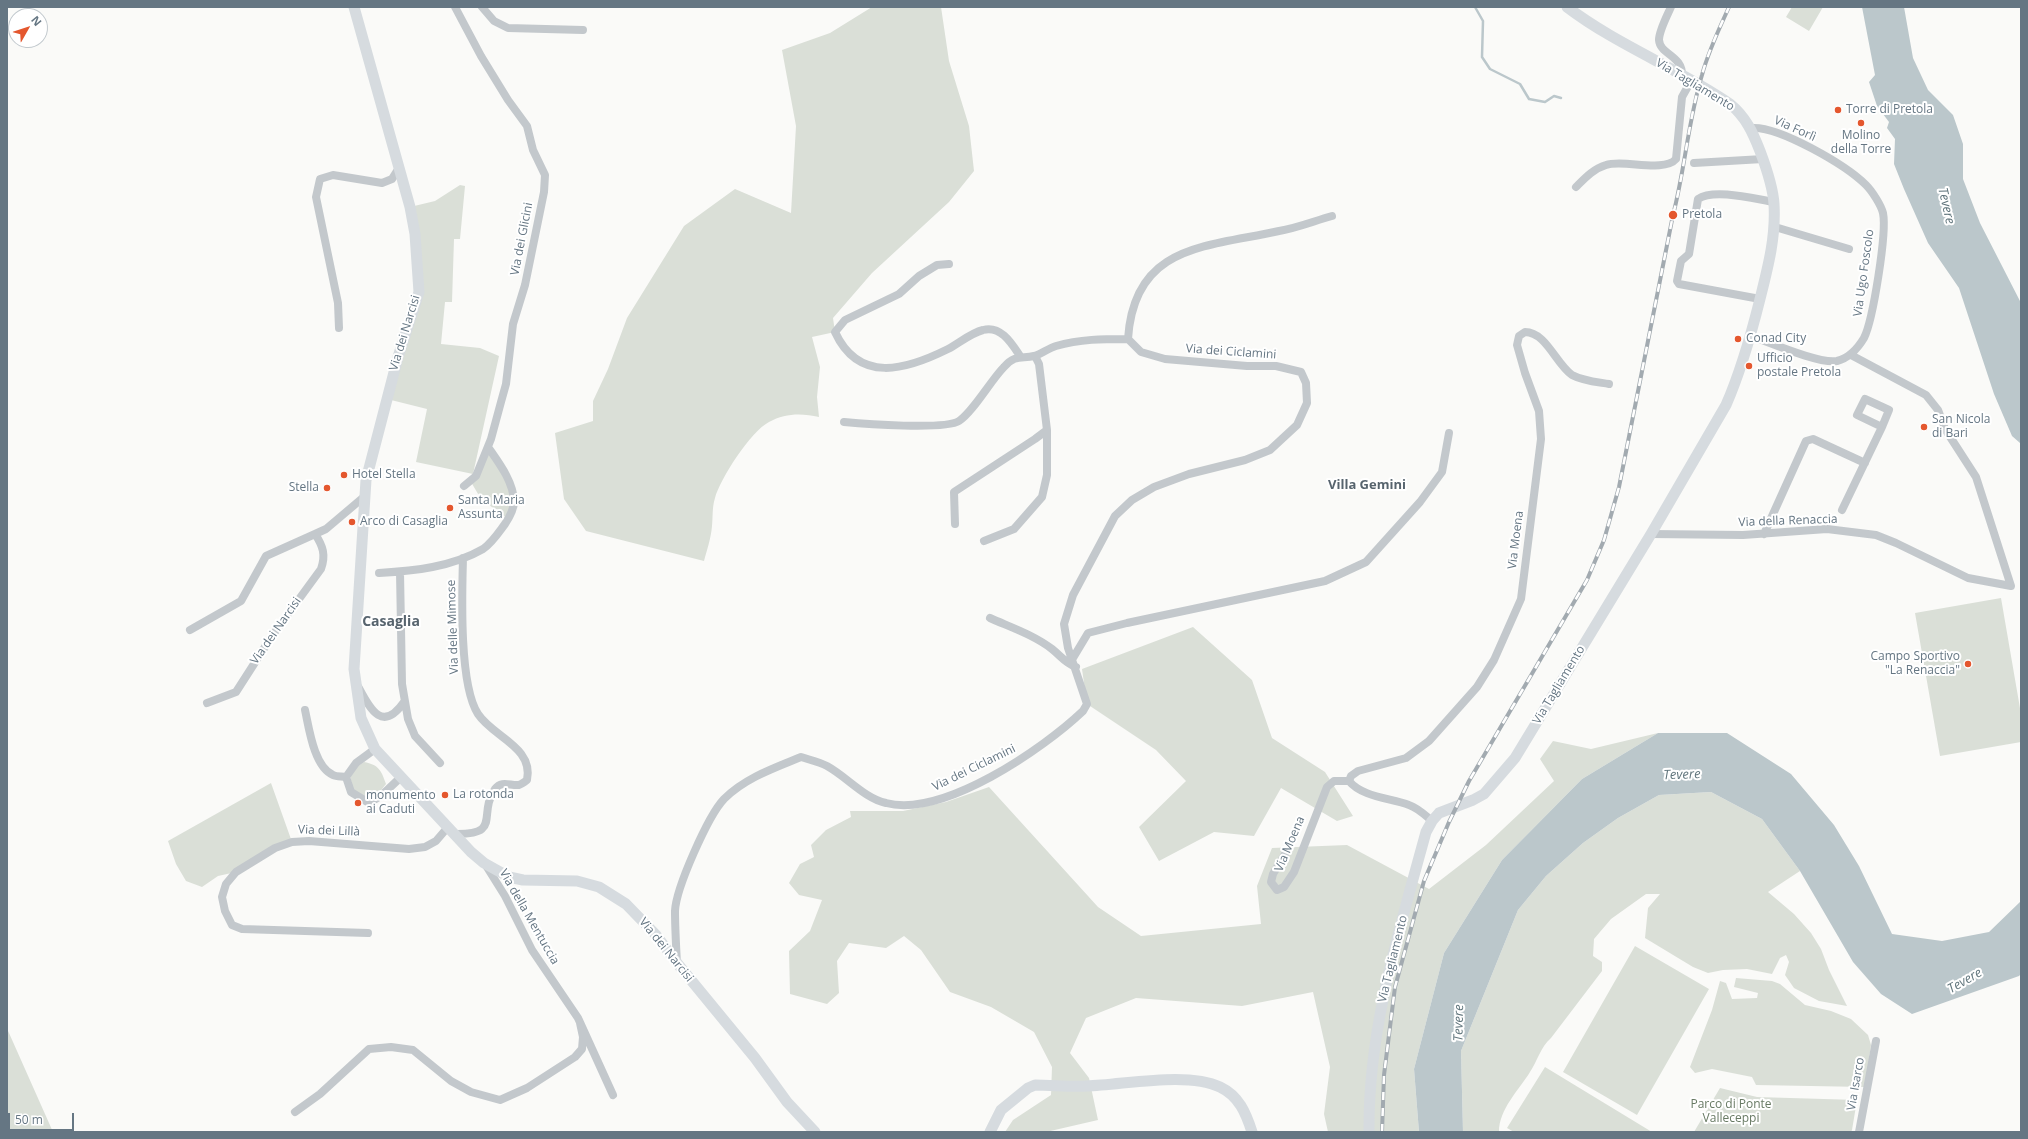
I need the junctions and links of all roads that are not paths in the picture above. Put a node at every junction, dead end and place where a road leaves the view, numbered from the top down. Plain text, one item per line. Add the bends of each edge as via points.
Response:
1 (354, 7) edge
2 (455, 7) edge
3 (482, 7) edge
4 (1567, 7) edge
5 (1671, 7) edge
6 (583, 30) dead end
7 (1686, 79) junction
8 (1752, 128) junction
9 (1763, 159) junction
10 (1694, 163) dead end
11 (399, 168) junction
12 (1576, 187) dead end
13 (1774, 202) junction
14 (1879, 205) joint
15 (1332, 216) dead end
16 (1775, 227) junction
17 (1849, 249) dead end
18 (949, 264) dead end
19 (1760, 299) junction
20 (339, 328) dead end
21 (1751, 336) junction
22 (1128, 339) junction
23 (1020, 356) junction
24 (1035, 356) junction
25 (1851, 356) junction
26 (1609, 384) dead end
27 (844, 422) dead end
28 (1882, 427) dead end
29 (1047, 430) junction
30 (1449, 433) dead end
31 (488, 447) junction
32 (1865, 463) junction
33 (464, 486) dead end
34 (365, 496) junction
35 (1842, 510) dead end
36 (955, 524) dead end
37 (315, 534) junction
38 (1651, 534) junction
39 (1764, 534) junction
40 (984, 541) dead end
41 (463, 558) junction
42 (400, 572) junction
43 (380, 573) dead end
44 (990, 618) dead end
45 (190, 630) dead end
46 (1073, 658) junction
47 (1076, 668) junction
48 (355, 682) junction
49 (404, 702) junction
50 (207, 703) dead end
51 (305, 710) dead end
52 (375, 749) junction
53 (440, 763) dead end
54 (346, 777) junction
55 (401, 777) junction
56 (1349, 781) junction
57 (1432, 821) junction
58 (451, 830) junction
59 (1285, 854) dead end
60 (484, 863) junction
61 (368, 933) dead end
62 (677, 963) junction
63 (580, 1023) junction
64 (1876, 1041) dead end
65 (613, 1095) dead end
66 (295, 1112) dead end
67 (815, 1132) edge
68 (990, 1132) edge
69 (1252, 1132) edge
70 (1369, 1132) edge
71 (1859, 1132) edge

1 - 11 street, Via dei Narcisi
2 - 31 street, Via dei Glicini via 481,56 527,126 533,150 545,175 544,192 525,285 513,324 506,384
3 - 6 street via 494,21 508,28
4 - 7 street, Via Tagliamento via 1586,22
5 - 7 street via 1659,39 1662,48 1679,62
7 - 8 street, Via Tagliamento via 1730,105
7 - 12 street via 1676,159 1673,162 1664,165 1607,164 1593,170
8 - 9 street, Via Tagliamento
8 - 14 street, Via Forlì via 1782,134 1826,156 1866,185
9 - 10 street
9 - 13 street, Via Tagliamento
11 - 20 street via 392,179 382,183 333,175 320,179 316,196 338,303
11 - 34 street, Via dei Narcisi via 415,234 419,292 382,415 366,480
13 - 16 street, Via Tagliamento
13 - 19 street via 1720,194 1703,195 1698,199 1689,254 1681,261 1677,281 1679,284
14 - 25 street, Via Ugo Foscolo via 1883,213 1884,235 1870,321 1864,338
15 - 22 street via 1280,231 1222,242 1182,254 1160,265 1134,301 1129,318
16 - 17 street
16 - 19 street, Via Tagliamento
18 - 23 street via 937,265 919,276 899,294 845,320 835,332 842,347 868,367 886,368 926,358 983,330 996,331 1010,339
19 - 21 street, Via Tagliamento
21 - 25 street via 1825,362
21 - 38 street, Via Tagliamento via 1726,405
22 - 24 street via 1074,342
22 - 46 street, Via dei Ciclamini via 1141,352 1165,359 1276,366 1301,372 1306,383 1307,404 1297,425 1270,450 1154,487 1132,500 1115,516 1068,606 1064,624 1068,648
23 - 24 street
23 - 27 street via 1005,365 959,421 947,424 881,426
24 - 29 street via 1039,364
25 - 39 street, Via della Renaccia via 1926,395 1938,410 1945,429 1976,476 2011,586 1968,578 1876,535 1826,529
26 - 56 street, Via Moena via 1582,379 1572,374 1532,332 1525,332 1519,336 1517,345 1539,411 1541,439 1521,599 1494,660 1477,687 1429,740 1406,758 1358,771
28 - 32 street
29 - 36 street via 954,492
29 - 40 street via 1048,475 1042,497 1014,529
30 - 46 street via 1442,472 1420,502 1366,562 1325,582 1088,633
31 - 33 street, Via dei Glicini via 476,476
31 - 41 street via 511,486 514,503 508,519 498,533 484,548
32 - 35 street
32 - 39 street via 1813,439 1806,442
34 - 37 street via 326,529
34 - 48 street, Via dei Narcisi
37 - 45 street via 266,556 241,601
37 - 50 street, Via dei Narcisi via 322,544 324,560 321,568 236,692
38 - 39 street, Via della Renaccia
38 - 57 street, Via Tagliamento via 1515,758 1484,794 1447,809
41 - 42 street
41 - 58 street, Via delle Mimose via 463,642 471,698 478,714 522,754 529,770 527,780 519,785 503,784 496,789 488,804 488,822 482,830 472,834
42 - 43 street
42 - 49 street
44 - 47 street via 1047,646 1064,662
46 - 47 street, Via dei Ciclamini
47 - 62 street, Via dei Ciclamini via 1087,704 1083,711 1023,759 936,801 913,806 885,803 866,794 826,766 801,757 748,781 723,800 703,832 681,886 675,909
48 - 49 street via 376,716 385,718 397,712
48 - 52 street, Via dei Narcisi via 361,718
49 - 53 street via 415,736
51 - 54 street via 321,765 333,775
52 - 54 street via 356,763
52 - 55 street, Via dei Narcisi
54 - 55 street via 351,792 369,803
55 - 58 street, Via dei Narcisi
56 - 57 street via 1352,786 1362,791 1410,805
56 - 59 street, Via Moena via 1334,781 1327,787 1294,872 1284,888 1278,890 1271,882
57 - 70 street, Via Tagliamento via 1426,832 1389,969 1375,1038 1370,1075
58 - 60 street, Via dei Narcisi
58 - 61 street, Via dei Lillà via 425,847 409,849 309,841 292,842 275,848 236,872 226,884 222,897 232,925 242,928
60 - 62 street, Via dei Narcisi via 509,876 524,880 565,879 599,887 614,895 643,920
60 - 63 street, Via della Mentuccia via 505,896 532,950
62 - 67 street, Via dei Narcisi via 755,1058 787,1102
63 - 65 street, Via della Mentuccia
63 - 66 street, Via della Mentuccia via 582,1049 575,1057 527,1088 500,1100 471,1092 458,1085 413,1050 391,1047 369,1049 320,1094
64 - 71 street, Via Isarco
68 - 69 street via 1001,1110 1035,1085 1086,1086 1183,1079 1207,1082 1230,1093 1246,1113

